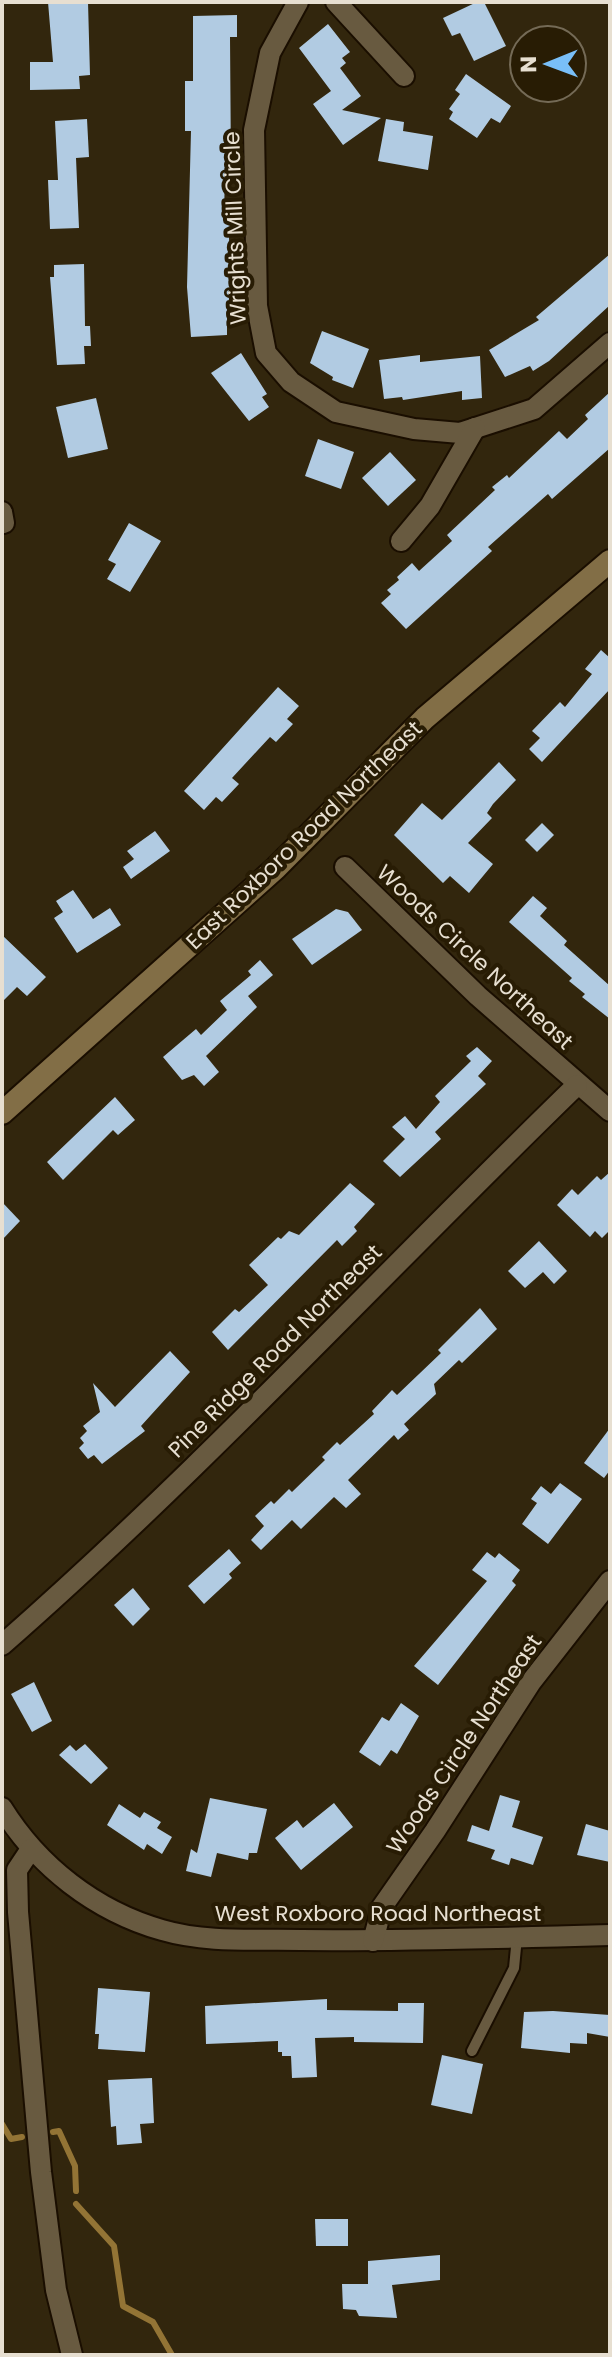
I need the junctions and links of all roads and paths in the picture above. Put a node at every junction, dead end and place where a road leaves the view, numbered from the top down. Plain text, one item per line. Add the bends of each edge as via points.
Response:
1 (298, 2) edge
2 (336, 2) edge
3 (404, 76) dead end
4 (610, 343) edge
5 (475, 428) junction
6 (401, 541) dead end
7 (606, 570) edge
8 (345, 867) dead end
9 (577, 1085) junction
10 (610, 1111) edge
11 (2, 1113) edge
12 (610, 1581) edge
13 (2, 1645) edge
14 (2, 1808) edge
15 (31, 1849) junction
16 (610, 1935) edge
17 (517, 1937) junction
18 (373, 1941) junction
19 (472, 2051) dead end
20 (72, 2355) edge

1 - 5 street, Wrights Mill Circle via 270,53 254,130 257,306 266,353 291,382 336,412 414,429 460,433
2 - 3 street
4 - 5 street, Wrights Mill Circle via 534,409
5 - 6 street via 430,506
7 - 11 main road, East Roxboro Road Northeast via 425,718 276,868
8 - 9 street, Woods Circle Northeast
9 - 10 street, Woods Circle Northeast
9 - 13 street, Pine Ridge Road Northeast via 280,1378 228,1436
12 - 18 street, Woods Circle Northeast via 531,1682 382,1907
14 - 15 street, West Roxboro Road Northeast
15 - 18 street, West Roxboro Road Northeast via 96,1901 164,1931 216,1939
15 - 20 street via 17,1870 18,1912 41,2172 57,2300
16 - 17 street, West Roxboro Road Northeast
17 - 18 street, West Roxboro Road Northeast
17 - 19 lane via 514,1968

